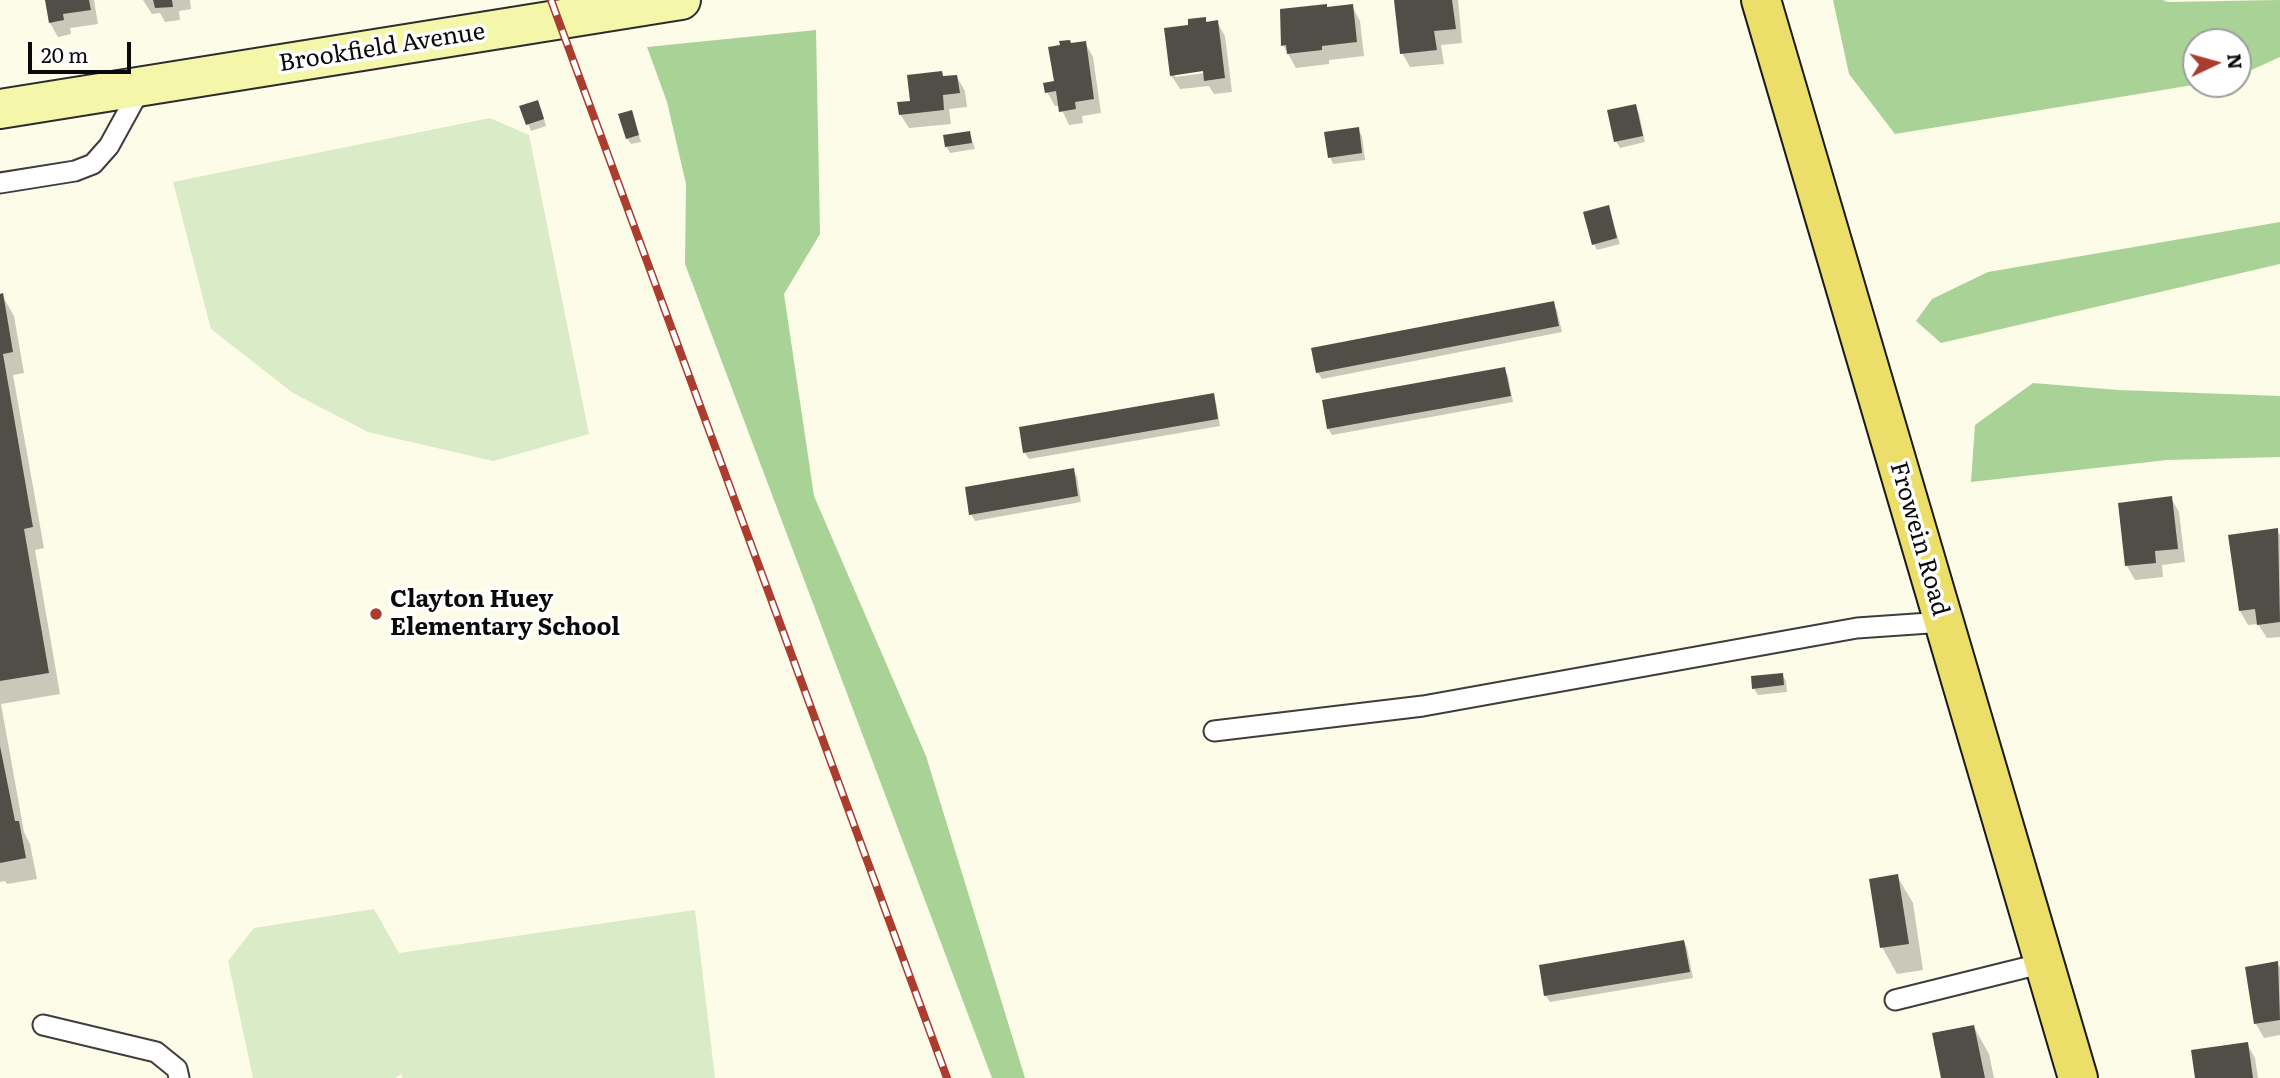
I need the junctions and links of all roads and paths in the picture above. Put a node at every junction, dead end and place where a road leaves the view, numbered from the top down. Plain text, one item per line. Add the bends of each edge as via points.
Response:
1 (681, 0) edge
2 (1761, 0) edge
3 (142, 85) junction
4 (0, 109) edge
5 (0, 183) edge
6 (1944, 622) junction
7 (1214, 732) dead end
8 (2044, 963) junction
9 (1895, 1000) dead end
10 (43, 1025) dead end
11 (179, 1078) edge
12 (2078, 1078) edge

1 - 3 main road, Brookfield Avenue
2 - 6 main road, Frowein Road
3 - 4 main road, Brookfield Avenue
3 - 5 lane via 109,146 93,164
6 - 7 lane via 1857,628 1423,706
6 - 8 main road, Frowein Road
8 - 9 lane
8 - 12 main road, Frowein Road
10 - 11 lane via 156,1052 177,1069

